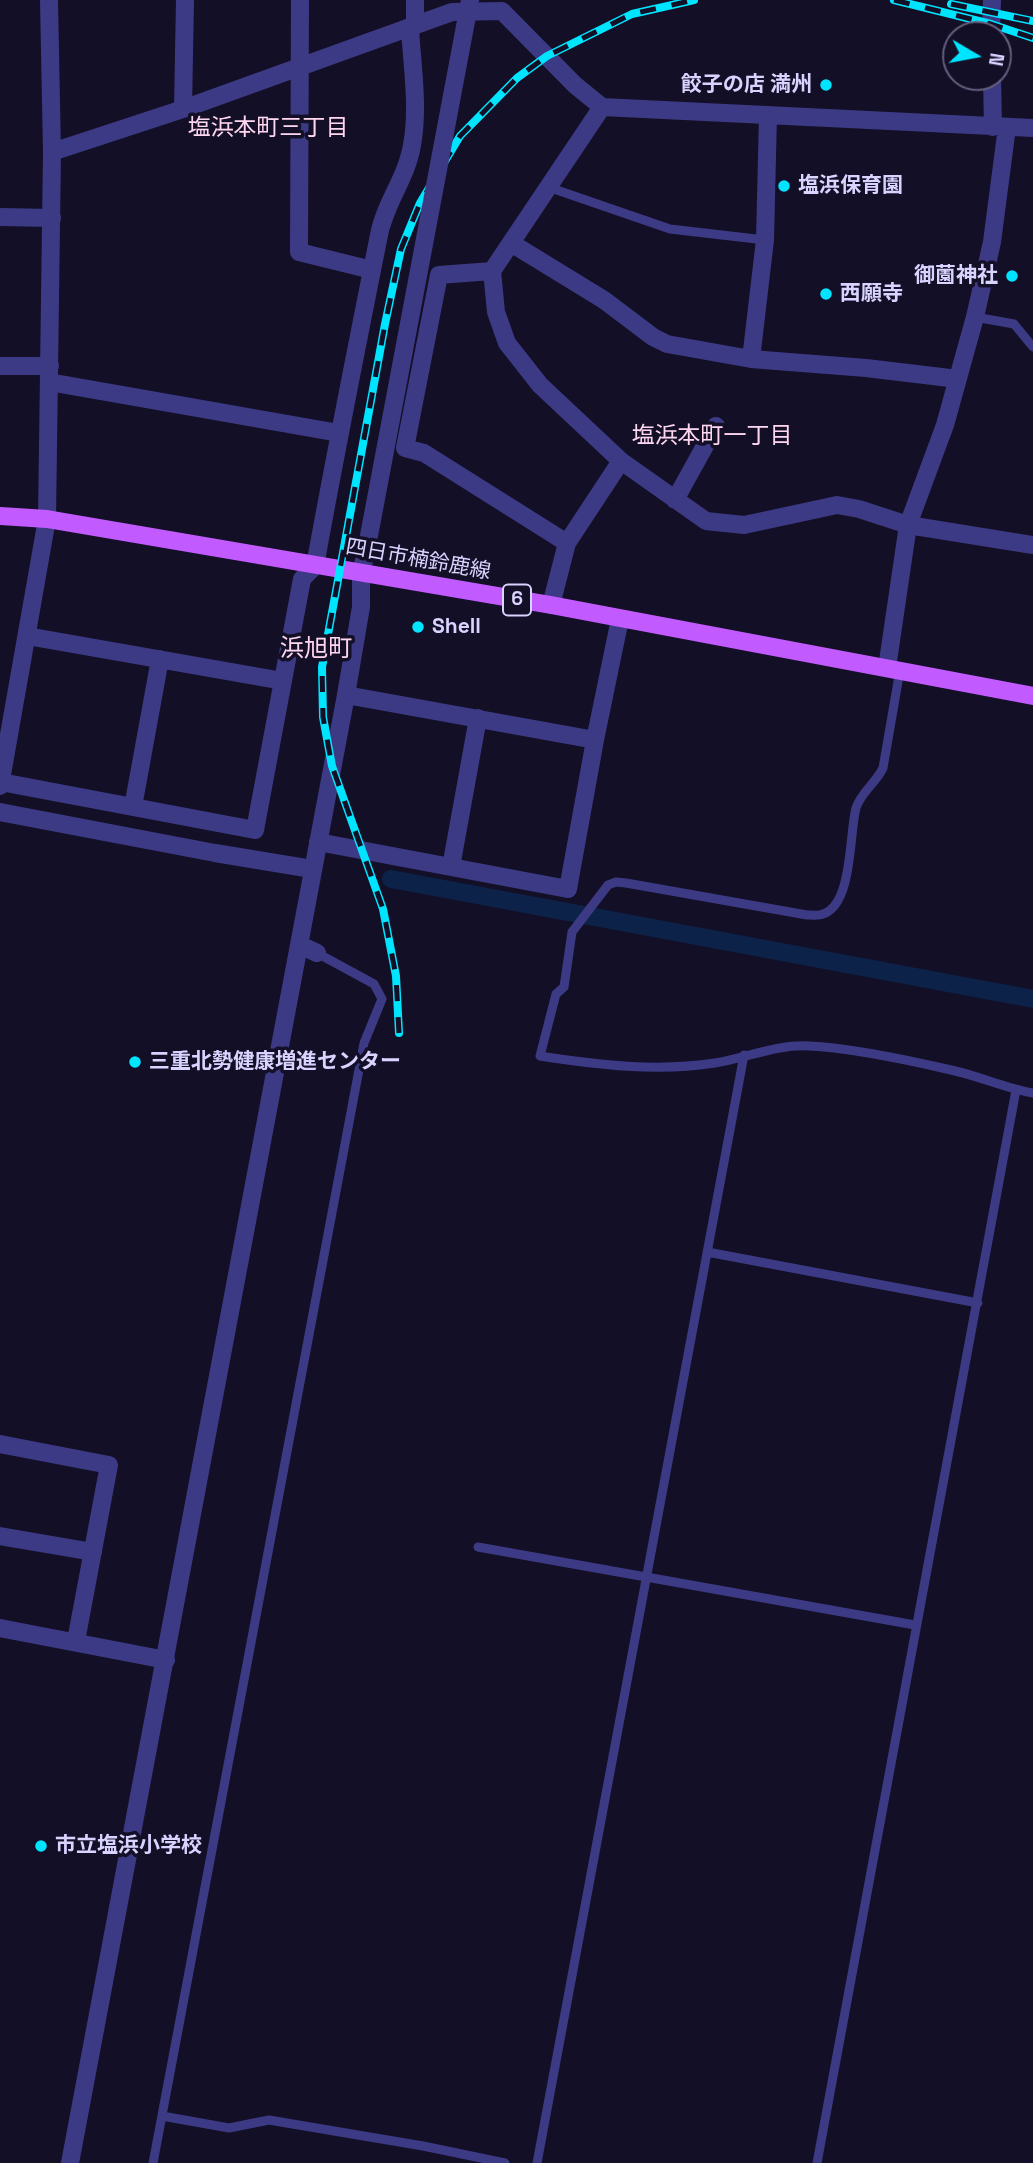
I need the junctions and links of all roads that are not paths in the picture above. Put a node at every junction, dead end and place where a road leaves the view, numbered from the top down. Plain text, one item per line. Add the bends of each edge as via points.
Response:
1 (49, 0) edge
2 (185, 0) edge
3 (300, 0) edge
4 (415, 0) edge
5 (470, 0) edge
6 (992, 0) edge
7 (991, 21) edge
8 (412, 27) junction
9 (300, 67) junction
10 (994, 91) edge
11 (602, 107) junction
12 (183, 109) junction
13 (768, 115) junction
14 (1000, 127) junction
15 (1033, 128) edge
16 (52, 152) junction
17 (548, 187) junction
18 (0, 217) edge
19 (52, 218) junction
20 (765, 240) junction
21 (511, 243) junction
22 (372, 270) junction
23 (492, 271) junction
24 (975, 317) junction
25 (1033, 346) edge
26 (751, 359) junction
27 (0, 366) edge
28 (50, 374) junction
29 (958, 379) junction
30 (716, 426) dead end
31 (339, 433) junction
32 (621, 461) junction
33 (675, 500) junction
34 (0, 516) edge
35 (47, 519) junction
36 (908, 525) junction
37 (567, 542) junction
38 (1033, 545) edge
39 (315, 566) junction
40 (362, 574) junction
41 (551, 605) junction
42 (620, 619) junction
43 (27, 636) junction
44 (160, 659) junction
45 (894, 669) junction
46 (283, 681) junction
47 (346, 695) junction
48 (1033, 696) edge
49 (478, 718) junction
50 (595, 740) junction
51 (0, 784) edge
52 (133, 807) junction
53 (0, 812) edge
54 (318, 842) junction
55 (451, 867) junction
56 (312, 869) junction
57 (300, 945) junction
58 (317, 953) joint
59 (744, 1055) junction
60 (1016, 1090) junction
61 (1033, 1093) edge
62 (707, 1252) junction
63 (978, 1303) junction
64 (0, 1444) edge
65 (0, 1536) edge
66 (478, 1547) dead end
67 (93, 1552) junction
68 (648, 1577) junction
69 (915, 1625) junction
70 (0, 1628) edge
71 (76, 1641) junction
72 (166, 1660) junction
73 (162, 2116) junction
74 (70, 2163) edge
75 (153, 2163) edge
76 (505, 2163) edge
77 (537, 2163) edge
78 (817, 2163) edge

1 - 16 street
2 - 12 street
3 - 9 street
4 - 8 street
5 - 40 street, bridge
6 - 7 street
8 - 9 street
8 - 11 street via 452,12 502,11
8 - 22 street via 412,145 382,219
9 - 12 street
9 - 22 street via 299,252
10 - 14 street
11 - 13 street
11 - 17 street
12 - 16 street
13 - 14 street
13 - 20 street
14 - 15 street
14 - 24 street via 992,242
16 - 19 street
17 - 20 lane via 670,229
17 - 21 street
18 - 19 street
19 - 28 street
20 - 26 street
21 - 23 street
21 - 26 street via 667,344
22 - 31 street
23 - 32 street via 496,312 507,343 540,384
23 - 37 street via 439,275 405,448 424,453
24 - 25 lane via 1014,324
24 - 29 street
26 - 29 street
27 - 28 street
28 - 31 street
28 - 35 street
29 - 36 street
30 - 33 street
31 - 39 street
32 - 33 street
32 - 37 street
33 - 36 street via 706,521 744,525 836,505
34 - 35 main road, 四日市楠鈴鹿線 / 6
35 - 39 main road, 四日市楠鈴鹿線 / 6
35 - 43 street
36 - 38 street
36 - 45 street
37 - 41 street
39 - 40 main road, 四日市楠鈴鹿線 / 6
39 - 46 street via 302,579
40 - 41 main road, 四日市楠鈴鹿線 / 6
40 - 47 street
41 - 42 main road, 四日市楠鈴鹿線 / 6
42 - 45 main road, 四日市楠鈴鹿線 / 6
42 - 50 street
43 - 44 street
43 - 51 street
44 - 46 street
44 - 52 street
45 - 48 main road, 四日市楠鈴鹿線 / 6
45 - 59 lane via 883,768 860,797 838,903 823,914 807,915 616,882 608,885 572,932 564,987 556,994 540,1056 594,1065 657,1067
46 - 52 street via 255,830
47 - 49 street
47 - 54 street
49 - 50 street
49 - 55 street
50 - 55 street via 568,889
51 - 52 street
53 - 56 street
54 - 55 street
54 - 56 street
56 - 57 street
57 - 58 street
57 - 72 street
58 - 73 lane via 374,984 382,999 364,1043
59 - 60 lane via 808,1046 953,1070
59 - 62 lane
60 - 61 lane
60 - 63 lane
62 - 63 lane
62 - 68 lane
63 - 69 lane
64 - 67 street via 109,1465
65 - 67 street
66 - 68 lane
67 - 71 street
68 - 69 lane
68 - 77 lane
69 - 78 lane
70 - 71 street
71 - 72 street
72 - 74 street
73 - 75 lane
73 - 76 lane via 229,2128 269,2120

